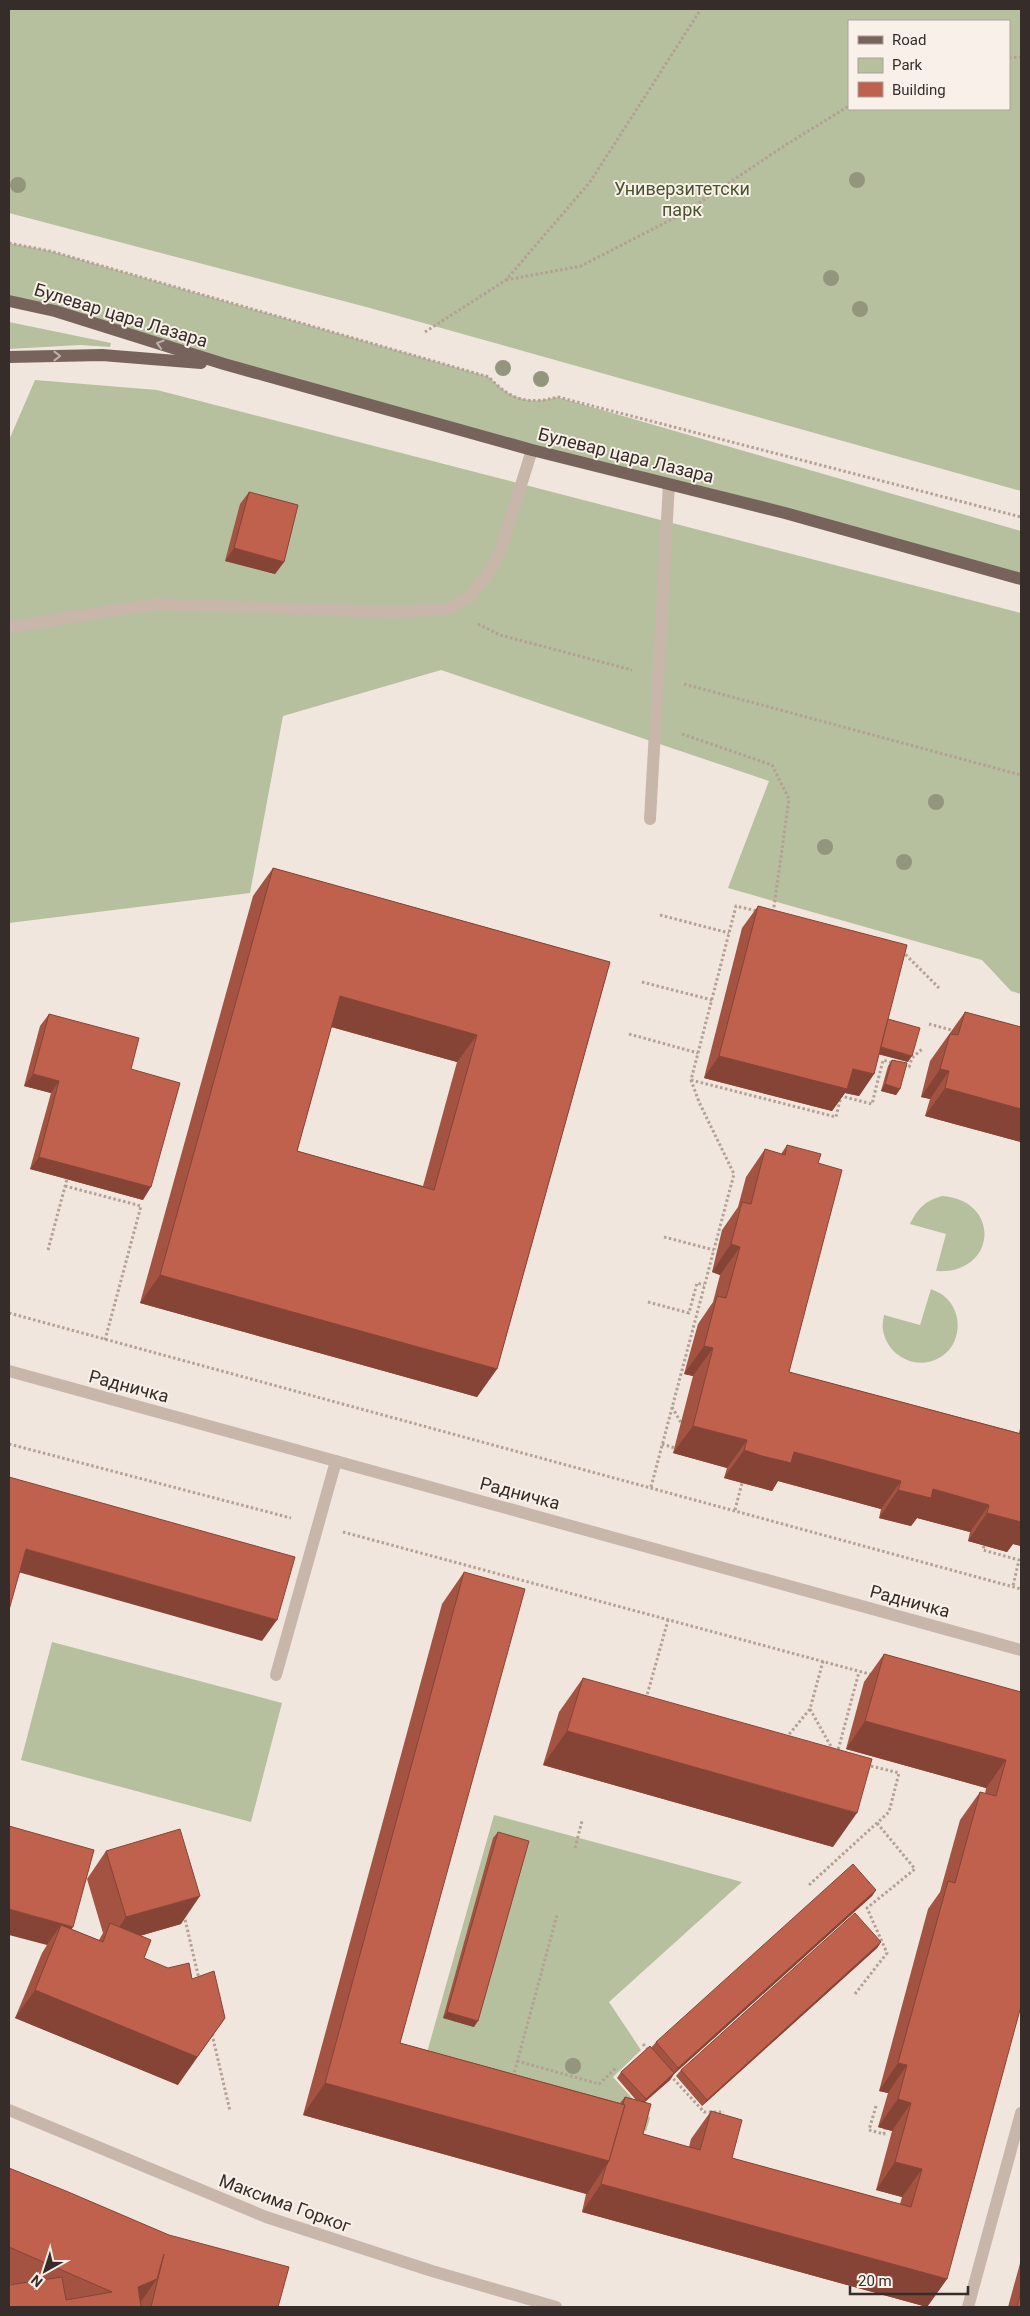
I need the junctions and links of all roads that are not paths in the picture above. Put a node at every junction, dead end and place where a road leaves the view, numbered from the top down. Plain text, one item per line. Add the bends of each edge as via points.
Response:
1 (9, 300) edge
2 (9, 357) edge
3 (224, 364) junction
4 (532, 450) junction
5 (669, 484) junction
6 (1021, 579) edge
7 (9, 627) edge
8 (650, 819) dead end
9 (9, 1371) edge
10 (336, 1461) junction
11 (1021, 1650) edge
12 (276, 1675) dead end
13 (9, 2110) edge
14 (1021, 2112) edge
15 (556, 2307) edge
16 (968, 2307) edge

3 -> 1 main road, Булевар цара Лазара via 55,311
2 -> 3 main road, Булевар цара Лазара via 102,356
3 - 4 main road, Булевар цара Лазара
4 - 5 main road, Булевар цара Лазара
4 - 7 street via 501,549 470,596 448,609 392,612 157,604
5 - 6 main road, Булевар цара Лазара
5 - 8 street
9 - 10 street, Радничка
10 - 11 street, Радничка
10 - 12 street
13 - 15 street, Максима Горког via 266,2218
14 - 16 street

